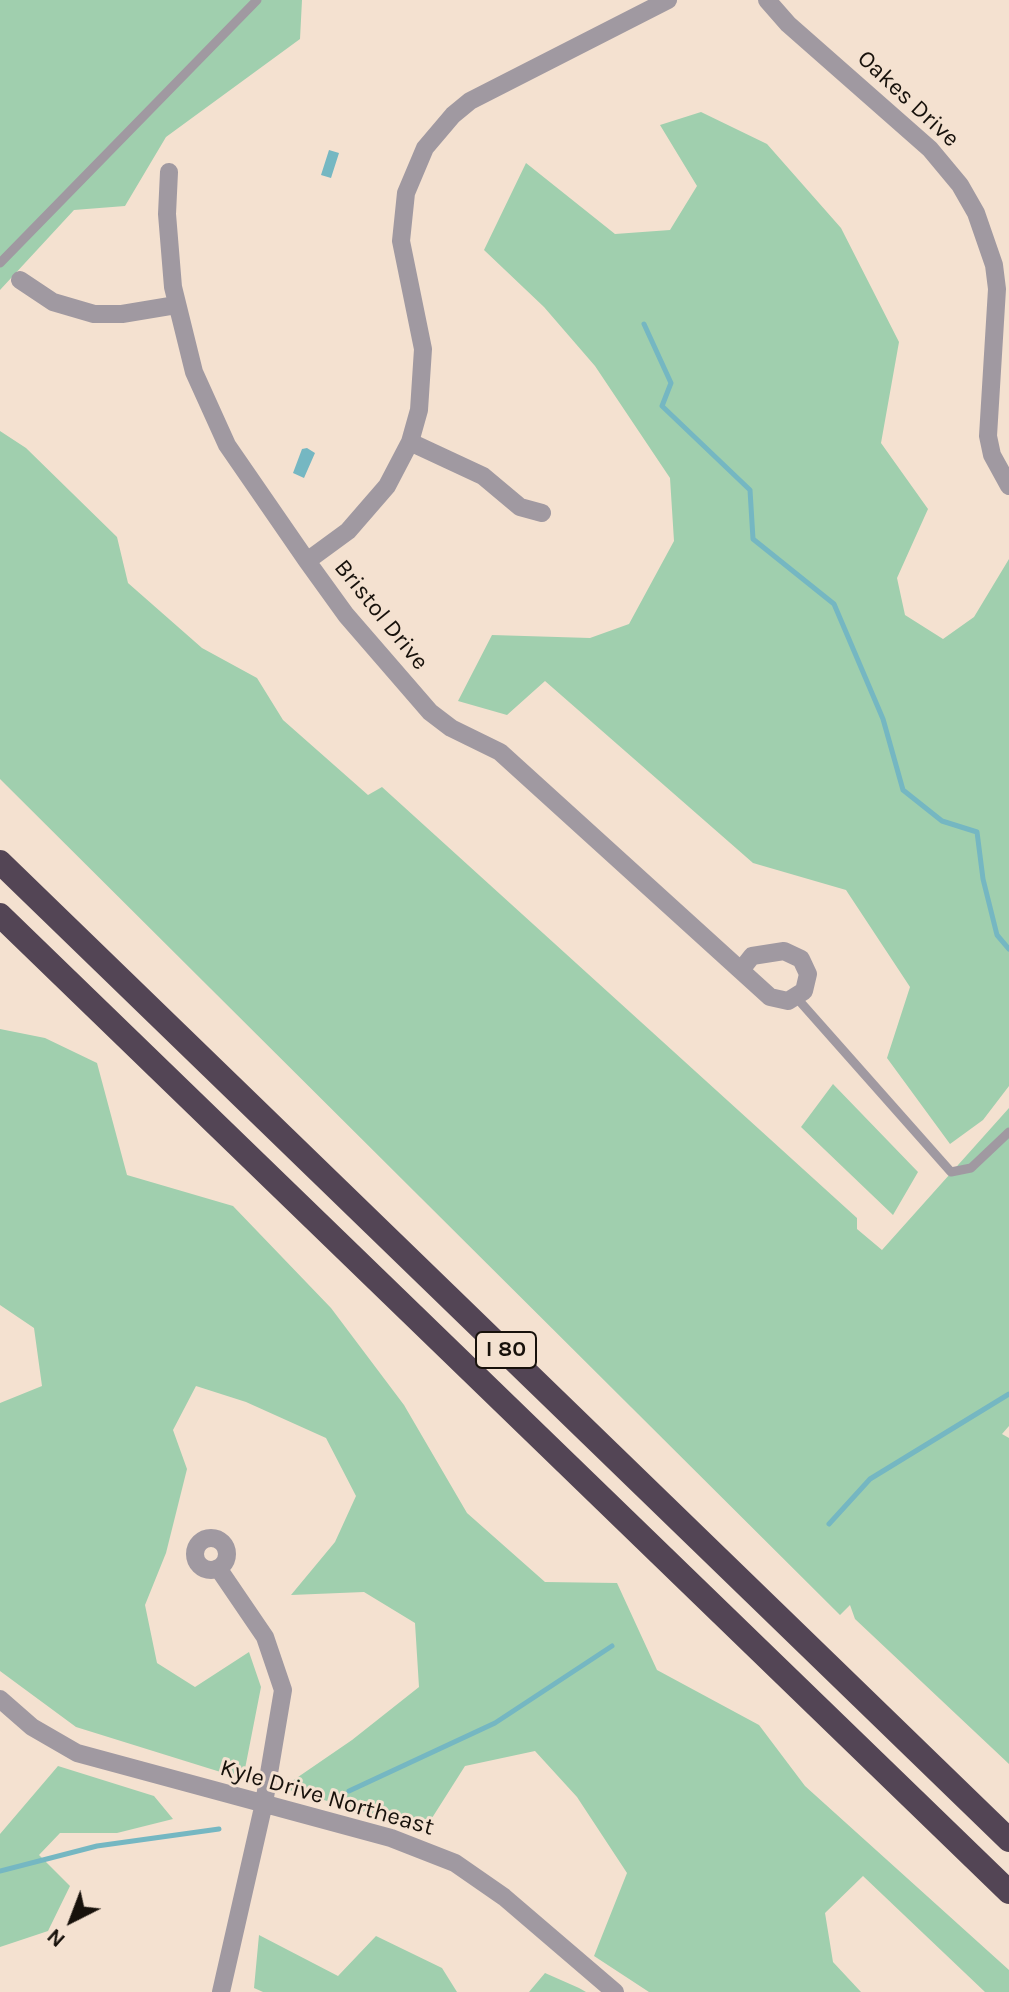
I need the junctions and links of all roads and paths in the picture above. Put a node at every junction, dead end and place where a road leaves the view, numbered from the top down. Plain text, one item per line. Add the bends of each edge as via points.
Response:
1 (257, 0) edge
2 (668, 0) edge
3 (767, 0) edge
4 (169, 172) dead end
5 (0, 263) edge
6 (20, 280) dead end
7 (176, 305) junction
8 (410, 442) junction
9 (1009, 486) edge
10 (542, 513) dead end
11 (307, 561) junction
12 (0, 862) edge
13 (0, 915) edge
14 (741, 970) junction
15 (795, 996) junction
16 (1009, 1132) edge
17 (218, 1568) dead end
18 (0, 1699) edge
19 (264, 1803) junction
20 (1009, 1840) edge
21 (1009, 1892) edge
22 (221, 1992) edge
23 (615, 1992) edge

1 - 5 lane
2 - 8 street via 470,101 425,148 402,214 405,268 423,349 421,395
3 - 9 street, Oakes Drive via 930,149 976,213 997,289 988,436
4 - 7 street, Bristol Drive via 169,258
6 - 7 street via 53,302 94,314
7 - 11 street, Bristol Drive via 212,417
8 - 10 street via 483,476 520,507
8 - 11 street via 369,510
11 - 14 street, Bristol Drive via 430,712 500,752
12 - 20 highway, I 80
13 - 21 highway, I 80
14 - 15 street, Bristol Drive via 770,997 788,1001
14 - 15 street via 752,956 784,951 801,959 808,974 804,991
15 - 16 lane via 951,1172 971,1168
17 - 19 street via 265,1637 281,1681 282,1708
18 - 19 street, Kyle Drive Northeast via 32,1727 77,1753
19 - 22 street
19 - 23 street, Kyle Drive Northeast via 405,1842 455,1863 504,1897

